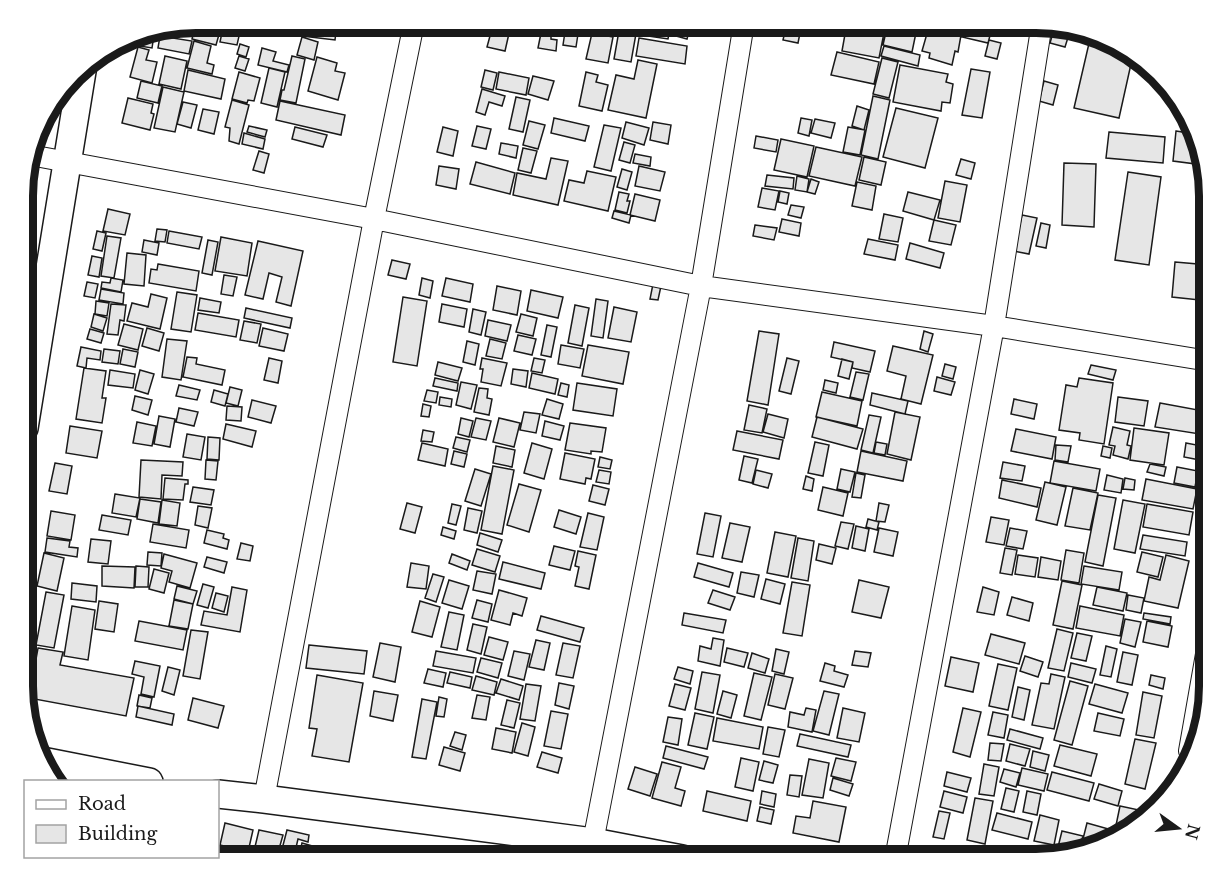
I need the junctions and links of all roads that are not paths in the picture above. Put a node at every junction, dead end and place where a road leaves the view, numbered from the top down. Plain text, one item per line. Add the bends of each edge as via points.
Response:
1 (412, 33) edge
2 (742, 33) edge
3 (1040, 33) edge
4 (80, 82) edge
5 (38, 157) edge
6 (67, 162) junction
7 (374, 219) junction
8 (701, 286) junction
9 (994, 326) junction
10 (1199, 359) edge
11 (33, 372) edge
12 (1199, 694) edge
13 (1193, 728) edge
14 (53, 763) edge
15 (139, 780) edge
16 (219, 794) edge
17 (264, 799) junction
18 (593, 842) junction
19 (630, 849) edge
20 (897, 849) edge

1 - 7 street
2 - 8 street
3 - 9 street
4 - 6 main road
5 - 6 street
6 - 7 street
6 - 11 main road
7 - 8 street
7 - 17 street
8 - 9 street
8 - 18 street
9 - 10 street
9 - 20 street
12 - 13 street
14 - 15 main road
16 - 17 main road
17 - 18 main road
18 - 19 main road

